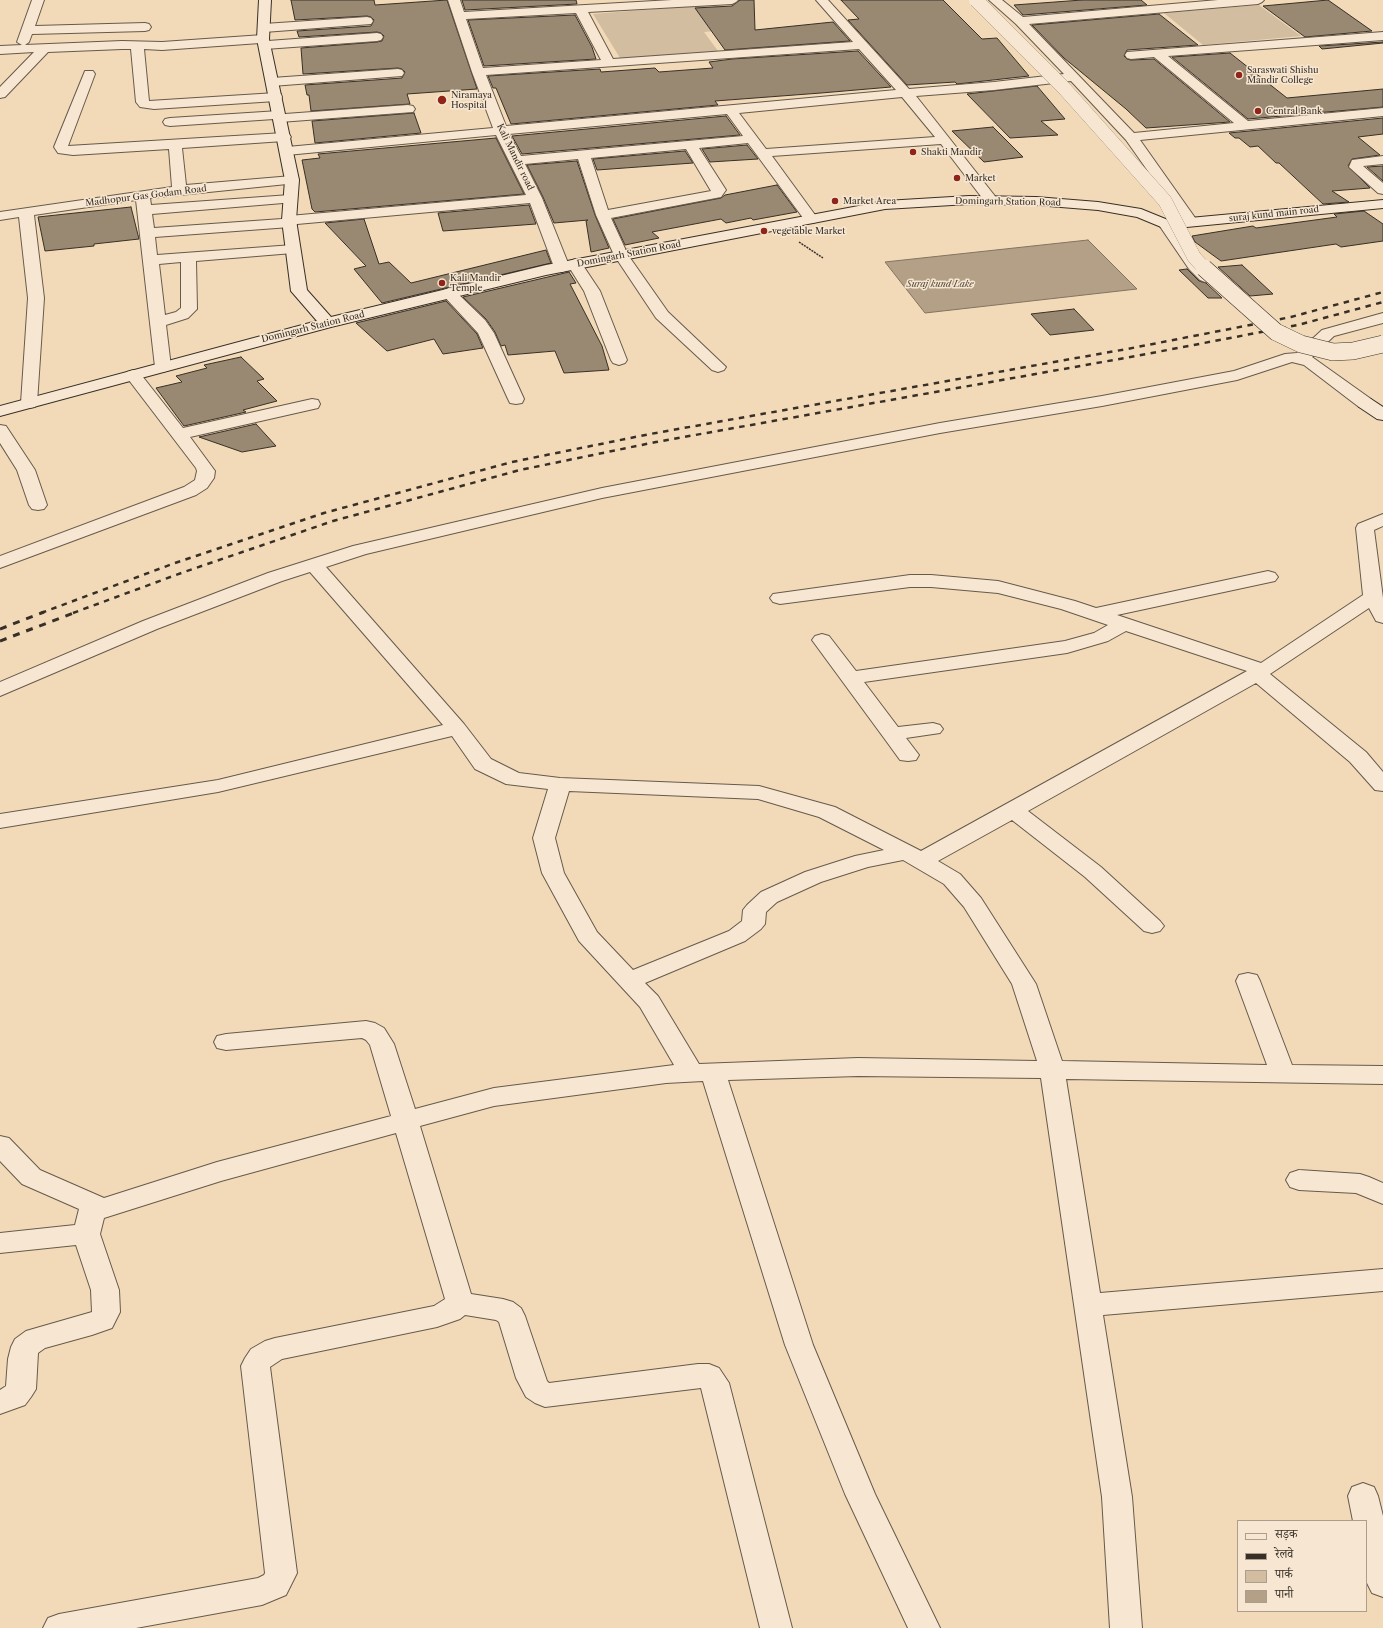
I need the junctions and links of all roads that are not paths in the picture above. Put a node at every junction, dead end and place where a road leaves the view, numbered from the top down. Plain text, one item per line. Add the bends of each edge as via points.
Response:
1 (38, 0) edge
2 (265, 0) edge
3 (454, 0) edge
4 (732, 0) edge
5 (822, 0) edge
6 (976, 0) edge
7 (995, 0) edge
8 (1258, 0) edge
9 (709, 1) edge
10 (1186, 3) edge
11 (588, 5) edge
12 (1088, 5) dead end
13 (1099, 14) junction
14 (460, 16) junction
15 (367, 21) dead end
16 (1020, 21) junction
17 (145, 27) dead end
18 (28, 30) junction
19 (1383, 36) edge
20 (264, 37) junction
21 (377, 37) dead end
22 (137, 45) junction
23 (864, 45) junction
24 (46, 48) junction
25 (21, 49) junction
26 (0, 50) edge
27 (1157, 53) junction
28 (1131, 54) dead end
29 (609, 63) junction
30 (478, 72) junction
31 (398, 73) dead end
32 (90, 74) dead end
33 (1075, 77) junction
34 (272, 82) junction
35 (906, 93) junction
36 (0, 94) edge
37 (276, 97) junction
38 (408, 109) dead end
39 (730, 109) junction
40 (1383, 112) edge
41 (280, 117) junction
42 (170, 122) dead end
43 (1246, 126) junction
44 (501, 131) junction
45 (284, 137) junction
46 (1131, 137) junction
47 (752, 139) junction
48 (944, 140) junction
49 (174, 144) junction
50 (690, 144) junction
51 (287, 151) junction
52 (762, 153) junction
53 (583, 154) junction
54 (1383, 160) edge
55 (516, 161) junction
56 (292, 180) junction
57 (1383, 190) edge
58 (180, 191) junction
59 (143, 195) junction
60 (535, 198) junction
61 (290, 199) junction
62 (991, 200) junction
63 (1383, 204) edge
64 (145, 210) junction
65 (26, 212) junction
66 (603, 215) junction
67 (0, 216) edge
68 (811, 219) junction
69 (290, 222) junction
70 (1191, 222) junction
71 (1166, 225) junction
72 (148, 233) junction
73 (293, 249) junction
74 (621, 256) junction
75 (188, 257) junction
76 (151, 260) junction
77 (569, 266) junction
78 (449, 293) junction
79 (1231, 303) dead end
80 (1383, 318) edge
81 (158, 322) junction
82 (327, 323) junction
83 (1383, 344) edge
84 (1302, 358) junction
85 (619, 360) dead end
86 (163, 367) junction
87 (718, 367) dead end
88 (133, 375) junction
89 (516, 399) dead end
90 (1383, 400) edge
91 (29, 403) junction
92 (1365, 403) junction
93 (312, 404) dead end
94 (0, 411) edge
95 (1383, 415) edge
96 (0, 430) edge
97 (179, 434) junction
98 (38, 505) dead end
99 (1383, 519) edge
100 (0, 562) edge
101 (314, 565) junction
102 (1268, 576) dead end
103 (1373, 597) junction
104 (780, 598) dead end
105 (1094, 614) junction
106 (1383, 617) edge
107 (1124, 624) junction
108 (822, 640) dead end
109 (1260, 672) junction
110 (850, 678) junction
111 (0, 690) edge
112 (457, 728) junction
113 (933, 728) dead end
114 (892, 734) junction
115 (908, 755) dead end
116 (560, 784) junction
117 (1383, 785) edge
118 (1013, 810) junction
119 (0, 821) edge
120 (913, 856) junction
121 (1152, 926) dead end
122 (629, 980) junction
123 (1248, 981) dead end
124 (226, 1042) dead end
125 (1052, 1070) junction
126 (702, 1073) junction
127 (1283, 1074) junction
128 (1383, 1075) edge
129 (405, 1121) junction
130 (0, 1145) edge
131 (1299, 1180) dead end
132 (1383, 1194) edge
133 (94, 1204) junction
134 (86, 1234) junction
135 (0, 1243) edge
136 (1383, 1280) edge
137 (460, 1303) junction
138 (1088, 1305) junction
139 (0, 1402) edge
140 (1363, 1496) dead end
141 (1383, 1582) edge
142 (59, 1628) edge
143 (776, 1628) edge
144 (924, 1628) edge
145 (1126, 1628) edge

1 - 18 street
2 - 20 street
3 - 14 street, Kali Mandir road
4 - 9 street
5 - 23 street
6 - 83 street, bridge via 1064,88 1165,201 1194,257 1276,332 1301,344 1333,352 1353,351
7 - 16 street
8 - 10 street
9 - 11 street
10 - 13 street
11 - 14 street
11 - 29 street
12 - 13 street
13 - 16 street
14 - 30 street, Kali Mandir road
15 - 20 street
16 - 33 street
17 - 18 street
18 - 25 street
19 - 27 street
20 - 21 street
20 - 22 street via 162,46
20 - 34 street
22 - 24 street
22 - 37 street via 145,104
23 - 29 street
23 - 35 street
24 - 25 street
24 - 36 street
25 - 26 street
27 - 28 street
27 - 43 street
29 - 30 street
30 - 44 street, Kali Mandir road
31 - 34 street
32 - 49 street via 61,147 63,150
33 - 35 street
33 - 46 street
34 - 37 street
35 - 39 street
35 - 48 street
37 - 41 street
38 - 41 street
39 - 44 street
39 - 47 street
40 - 43 street
41 - 42 street
41 - 45 street
43 - 46 street
44 - 51 street
44 - 55 street, Kali Mandir road
45 - 49 street
45 - 51 street
46 - 70 street
47 - 50 street
47 - 52 street
48 - 52 street
48 - 62 street
49 - 58 street
50 - 53 street
50 - 66 street via 719,190 716,194
51 - 56 street
52 - 68 street
53 - 55 street
53 - 66 street
54 - 57 street via 1361,162 1356,166
55 - 60 street, Kali Mandir road
56 - 58 street, Madhopur Gas Godam Road
56 - 61 street
58 - 59 street, Madhopur Gas Godam Road
59 - 64 street
59 - 65 street, Madhopur Gas Godam Road
60 - 69 street
60 - 77 street, Kali Mandir road
61 - 64 street
61 - 69 street
62 - 68 street, Domingarh Station Road via 885,205
62 - 71 street, Domingarh Station Road via 1098,206 1141,213
63 - 70 street, suraj kund main road
64 - 72 street
65 - 67 street, Madhopur Gas Godam Road
65 - 91 street via 36,298
66 - 74 street
68 - 74 street, Domingarh Station Road
69 - 72 street
69 - 73 street
70 - 71 street, suraj kund main road
71 - 79 street via 1194,266
72 - 76 street
73 - 75 street
73 - 82 street via 299,291
74 - 77 street, Domingarh Station Road
74 - 87 street via 662,316
75 - 76 street
75 - 81 street via 189,309 182,315
76 - 81 street
77 - 78 street, Domingarh Station Road
77 - 85 street, Kali Mandir road via 592,291
78 - 82 street, Domingarh Station Road
78 - 89 street via 486,333
80 - 84 street via 1328,333
81 - 86 street
82 - 86 street, Domingarh Station Road
84 - 92 street
84 - 101 street via 1291,357 1230,376 1102,401 940,428 602,493 360,550
86 - 88 street, Domingarh Station Road
88 - 91 street, Domingarh Station Road
88 - 97 street
90 - 92 street
91 - 94 street, Domingarh Station Road
92 - 95 street
93 - 97 street
96 - 98 street via 26,470
97 - 100 street via 205,469 202,484 190,491
99 - 103 street via 1365,528
101 - 111 street via 150,625
101 - 112 street
102 - 105 street
103 - 106 street
103 - 109 street
104 - 105 street via 910,581 931,581 998,587
105 - 107 street
107 - 109 street
107 - 110 street via 1100,637 1067,647
108 - 110 street
109 - 117 street via 1358,757
109 - 118 street
110 - 114 street
112 - 116 street via 483,764 514,779
112 - 119 street via 218,786
113 - 114 street
114 - 115 street
116 - 120 street via 759,793 827,812
116 - 122 street via 544,838 553,873 587,936
118 - 120 street
118 - 121 street via 1093,872
120 - 122 street via 863,861 813,877 768,897 755,910 753,924 737,936
120 - 125 street via 952,879 973,903 1024,984
122 - 126 street via 649,1002
123 - 127 street
124 - 129 street via 366,1030 371,1032 382,1044
125 - 126 street via 858,1067
125 - 127 street
125 - 138 street
126 - 129 street via 666,1074 494,1097
126 - 144 street via 799,1345 860,1494
127 - 128 street
129 - 133 street via 217,1172 103,1208
129 - 137 street
130 - 133 street via 31,1177
131 - 132 street via 1343,1181 1360,1184
133 - 134 street
134 - 135 street
134 - 139 street via 105,1290 106,1312 102,1320 36,1339 26,1347 22,1359 21,1389 14,1397
136 - 138 street
137 - 142 street via 450,1311 437,1316 275,1349 261,1357 255,1366 281,1573 275,1585 262,1591
137 - 143 street via 503,1310 511,1316 531,1378 536,1389 545,1395 709,1376 714,1383
138 - 145 street via 1117,1497
140 - 141 street

